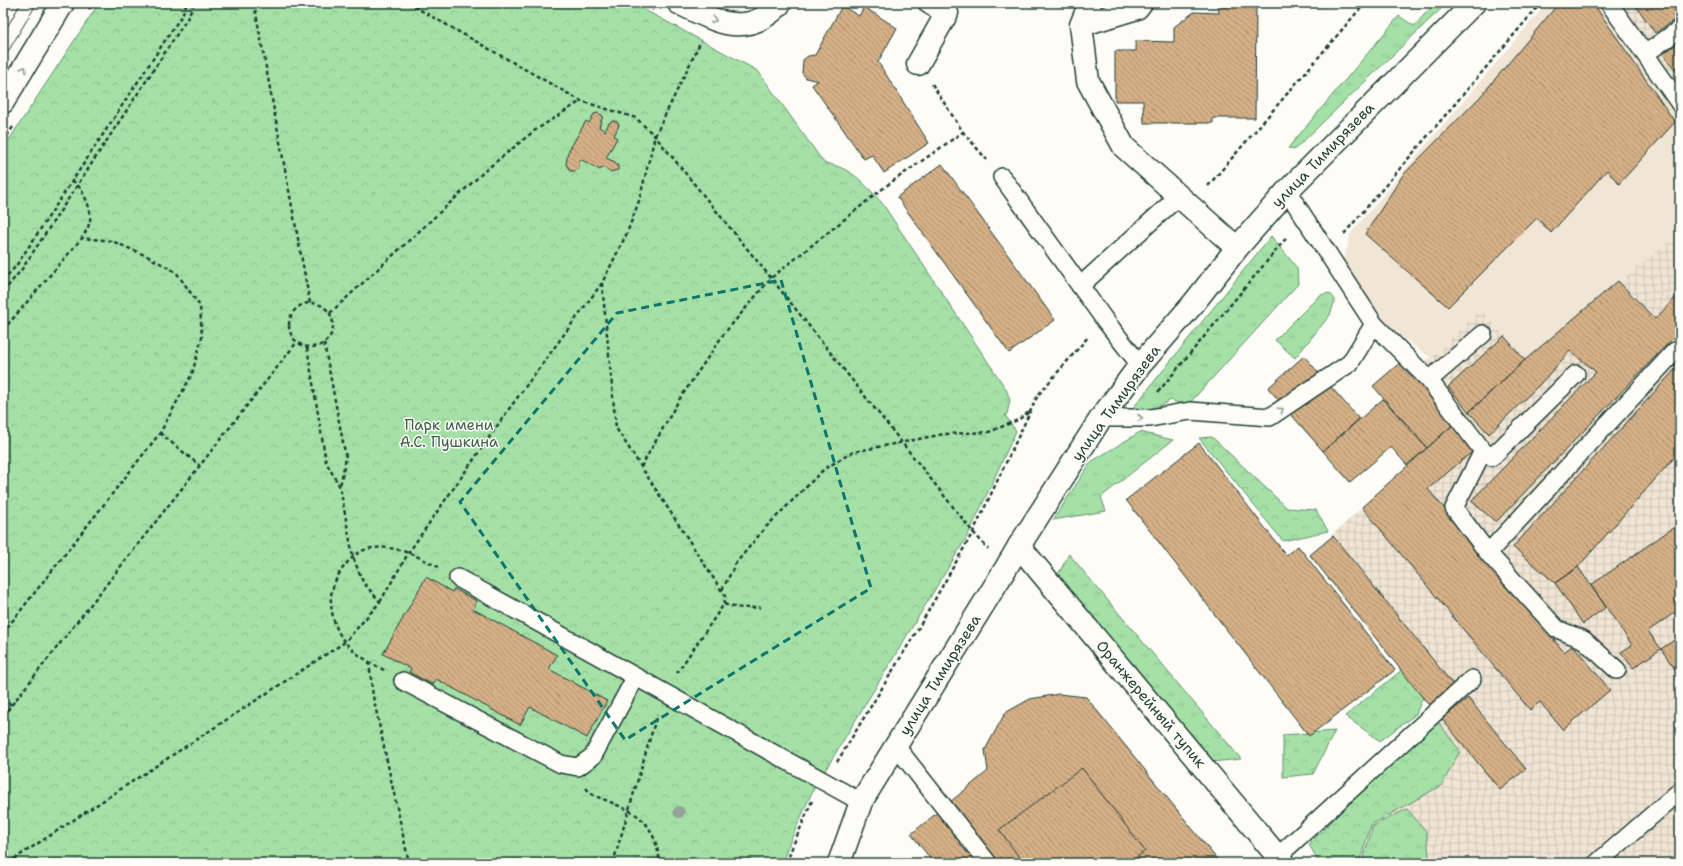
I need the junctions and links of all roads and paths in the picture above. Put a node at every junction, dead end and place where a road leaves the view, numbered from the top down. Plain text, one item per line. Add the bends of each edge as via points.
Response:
1 (63, 3) edge
2 (187, 3) edge
3 (194, 3) edge
4 (254, 3) edge
5 (408, 3) edge
6 (679, 3) edge
7 (780, 3) edge
8 (930, 3) edge
9 (1090, 3) edge
10 (1141, 3) edge
11 (1365, 3) edge
12 (1474, 3) edge
13 (1541, 3) edge
14 (1609, 3) edge
15 (1081, 25) junction
16 (1680, 29) edge
17 (703, 37) dead end
18 (1645, 54) junction
19 (918, 64) joint
20 (581, 101) junction
21 (3, 102) edge
22 (1680, 104) edge
23 (963, 132) junction
24 (655, 136) junction
25 (1002, 178) joint
26 (73, 181) junction
27 (78, 184) junction
28 (1287, 191) junction
29 (1185, 202) junction
30 (1303, 218) junction
31 (82, 238) junction
32 (1237, 248) junction
33 (1329, 257) junction
34 (772, 278) junction
35 (3, 282) edge
36 (602, 283) junction
37 (1080, 286) junction
38 (3, 292) edge
39 (310, 303) junction
40 (330, 313) junction
41 (1104, 319) junction
42 (1374, 324) junction
43 (3, 330) edge
44 (1483, 334) dead end
45 (297, 342) junction
46 (324, 343) junction
47 (307, 347) junction
48 (1675, 351) dead end
49 (1140, 365) junction
50 (1576, 374) dead end
51 (1429, 380) junction
52 (1030, 411) junction
53 (1102, 418) junction
54 (1136, 418) junction
55 (160, 433) junction
56 (902, 442) junction
57 (1483, 451) junction
58 (199, 465) junction
59 (641, 467) junction
60 (340, 487) junction
61 (955, 510) dead end
62 (1019, 546) junction
63 (409, 552) junction
64 (1488, 553) junction
65 (353, 557) junction
66 (458, 578) joint
67 (722, 590) junction
68 (380, 602) junction
69 (724, 604) junction
70 (761, 607) dead end
71 (3, 633) edge
72 (345, 642) junction
73 (369, 661) junction
74 (1617, 670) dead end
75 (635, 678) junction
76 (1472, 679) dead end
77 (403, 681) joint
78 (664, 693) junction
79 (3, 698) edge
80 (12, 705) junction
81 (3, 716) edge
82 (895, 746) junction
83 (578, 767) junction
84 (824, 782) junction
85 (1680, 791) edge
86 (861, 802) junction
87 (628, 810) junction
88 (1280, 860) edge
89 (8, 863) edge
90 (409, 863) edge
91 (613, 863) edge
92 (660, 863) edge
93 (787, 863) edge
94 (838, 863) edge
95 (988, 863) edge
96 (1597, 863) edge

21 -> 1 street
2 - 26 path via 182,15
3 - 27 path via 187,19
4 - 39 path
5 - 20 path
6 -> 7 street via 710,19 730,25 755,22 777,8
8 - 19 street via 947,13
9 - 15 street
10 - 15 street via 1137,8
11 - 29 path
12 - 28 street, улица Тимирязева
13 - 33 path via 1339,239
14 - 18 lane
15 - 29 street via 1088,81 1124,147
16 - 18 lane
17 - 24 path
18 - 22 lane
19 - 23 path
20 - 24 path via 636,118
20 - 40 path via 534,131 488,169
23 - 25 path
23 - 34 path via 886,186
24 - 34 path
24 - 36 path via 639,201 627,233
25 - 37 lane
26 - 27 path
26 - 35 path
27 - 31 path via 88,206 90,222
27 - 38 path via 22,269
28 - 30 lane
28 - 32 street, улица Тимирязева
29 - 32 street
29 - 37 lane
30 - 33 lane
30 - 54 path
31 - 43 path
31 - 55 path via 112,241 176,272 200,306 202,337 192,374
32 - 49 street, улица Тимирязева
33 - 42 lane
34 - 56 path
34 - 59 path via 723,335 679,400
36 - 59 path via 616,428
36 - 63 path via 509,408
37 - 41 lane
39 - 40 path via 321,305
39 - 45 path via 302,304 296,309 289,322 292,336
40 - 46 path via 333,326 329,339
41 - 49 lane
41 - 52 path via 1038,395
42 - 51 lane
54 -> 42 lane via 1190,411 1270,418 1350,363
44 - 51 lane
45 - 47 path
45 - 58 path
46 - 47 path
46 - 60 path via 346,458
47 - 60 path via 326,462
48 - 64 lane
49 - 53 street, улица Тимирязева
50 - 57 lane via 1492,457
51 - 57 lane
52 - 56 path via 1018,420 989,432 944,434
52 - 84 path via 973,532 918,629
53 - 54 lane
53 - 62 street, улица Тимирязева
55 - 58 path
55 - 71 path
56 - 61 path
56 - 67 path via 853,452 824,469 765,528 736,563
57 - 64 lane via 1454,508
58 - 80 path
59 - 67 path
60 - 65 path
62 - 82 street, улица Тимирязева
62 - 88 street, Оранжерейный тупик
63 - 65 path via 390,547 370,548
63 - 66 path
63 - 68 path
64 - 74 lane via 1556,629 1584,640
65 - 68 path via 363,582
65 - 72 path via 339,575 331,595 332,618
66 - 75 lane
67 - 69 path via 725,596
68 - 72 path
69 - 70 path via 744,608
69 - 78 path
72 - 73 path
72 - 89 path
73 - 77 path
73 - 90 path via 373,696
75 - 78 lane
75 - 83 lane via 593,756
76 - 88 lane
77 - 83 lane via 560,764
78 - 84 lane
78 - 87 path
79 - 80 path
80 - 81 path
82 - 86 street, улица Тимирязева
82 - 95 lane
83 - 87 path via 582,782 591,794
84 - 86 lane
84 - 93 path via 812,801 790,850
85 - 96 lane
86 - 94 street, улица Тимирязева
87 - 91 path
87 - 92 path via 642,819 652,831

